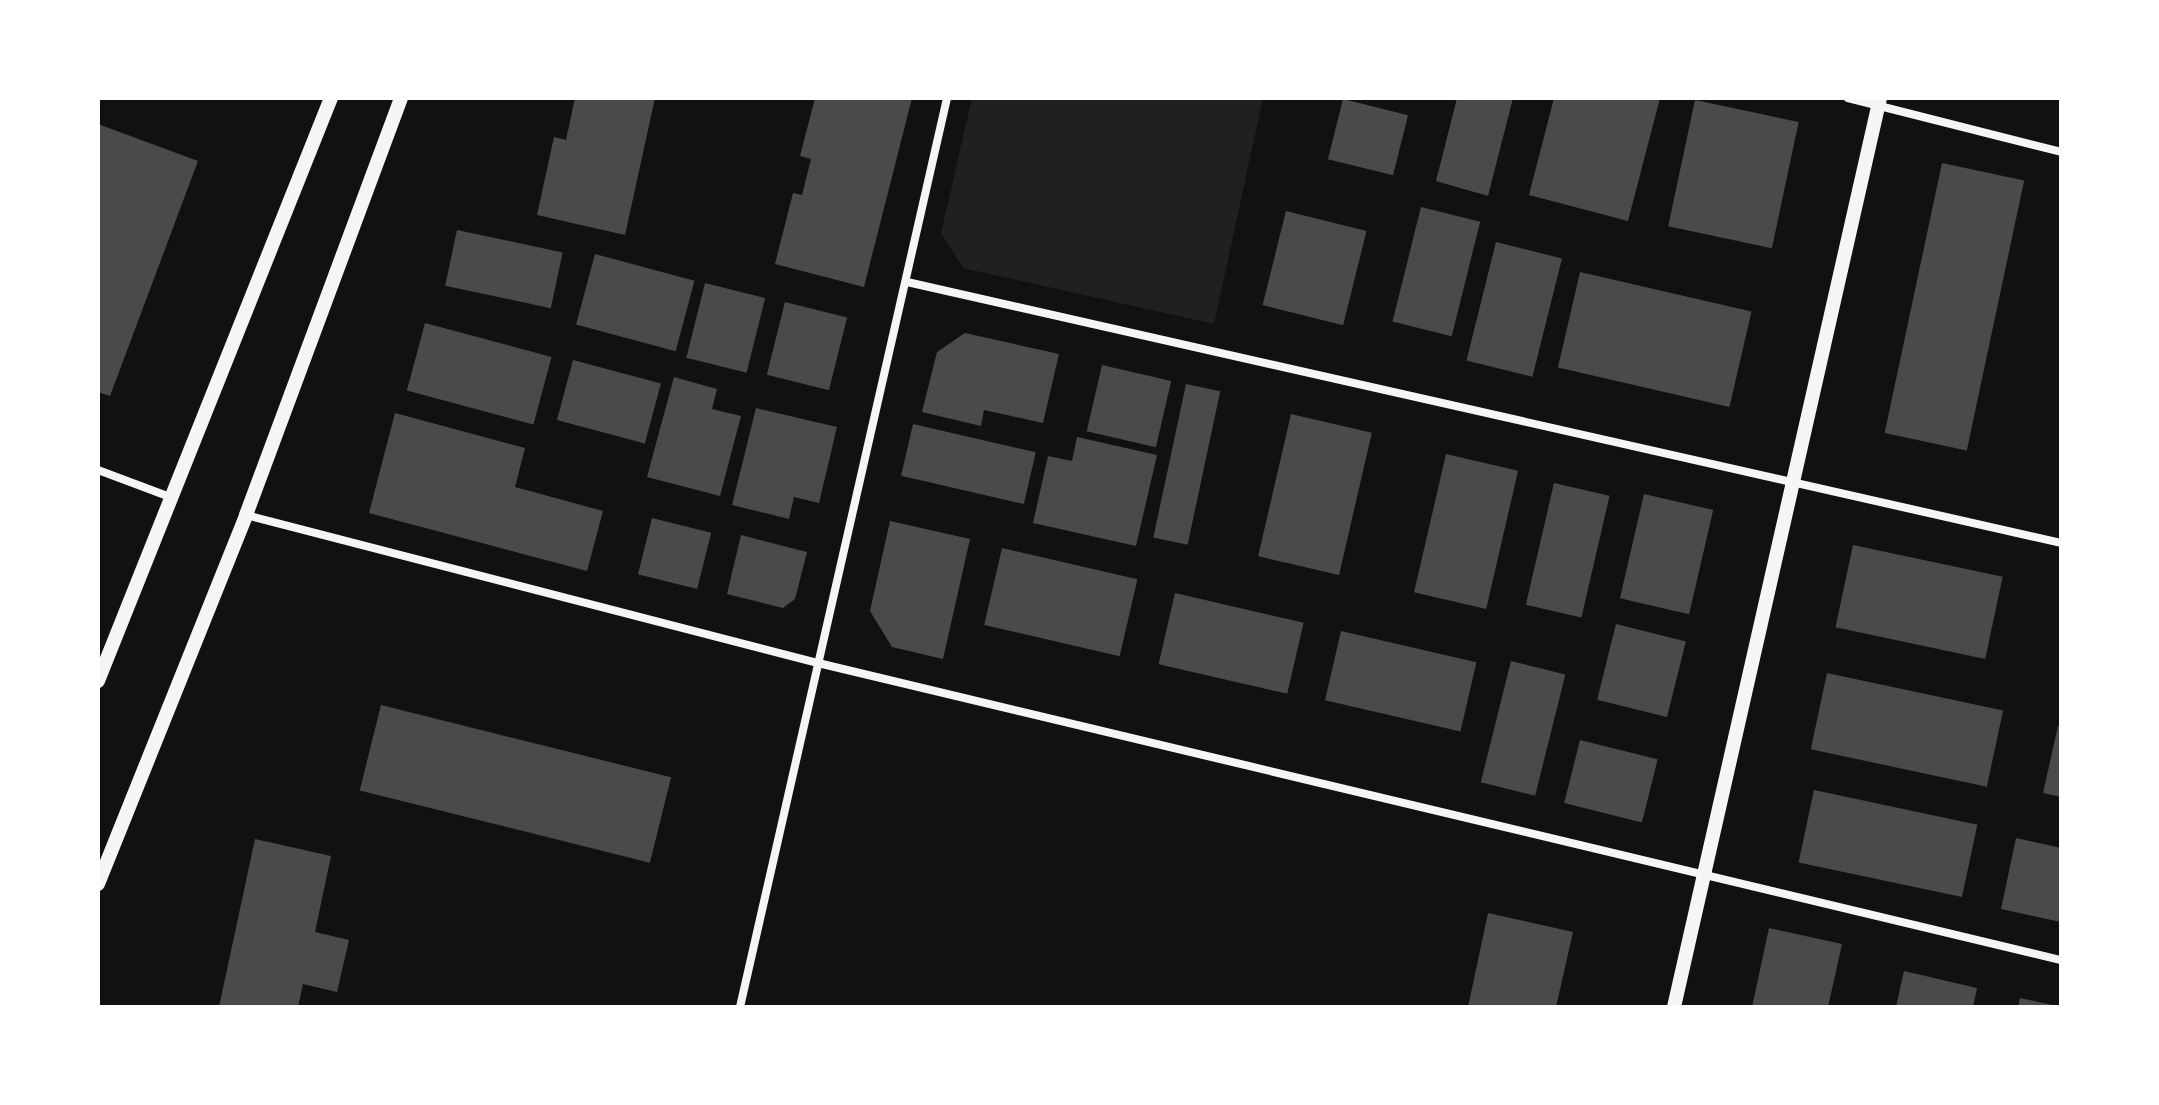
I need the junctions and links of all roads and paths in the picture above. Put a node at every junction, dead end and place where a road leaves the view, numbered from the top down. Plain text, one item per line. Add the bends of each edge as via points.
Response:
1 (331, 98) edge
2 (401, 98) edge
3 (947, 98) edge
4 (1848, 98) edge
5 (1879, 102) edge
6 (2061, 152) edge
7 (907, 282) junction
8 (98, 470) edge
9 (1794, 481) junction
10 (170, 497) junction
11 (246, 515) junction
12 (2061, 543) edge
13 (818, 663) junction
14 (98, 681) edge
15 (1705, 876) junction
16 (98, 884) edge
17 (2061, 960) edge
18 (740, 1007) edge
19 (1674, 1007) edge

1 - 10 street
2 - 11 street
3 - 7 street
4 - 5 street
5 - 6 street
5 - 9 street
7 - 9 street
7 - 13 street
8 - 10 street
9 - 12 street
9 - 15 street
10 - 14 street
11 - 13 street
11 - 16 street
13 - 15 street
13 - 18 street
15 - 17 street
15 - 19 street

